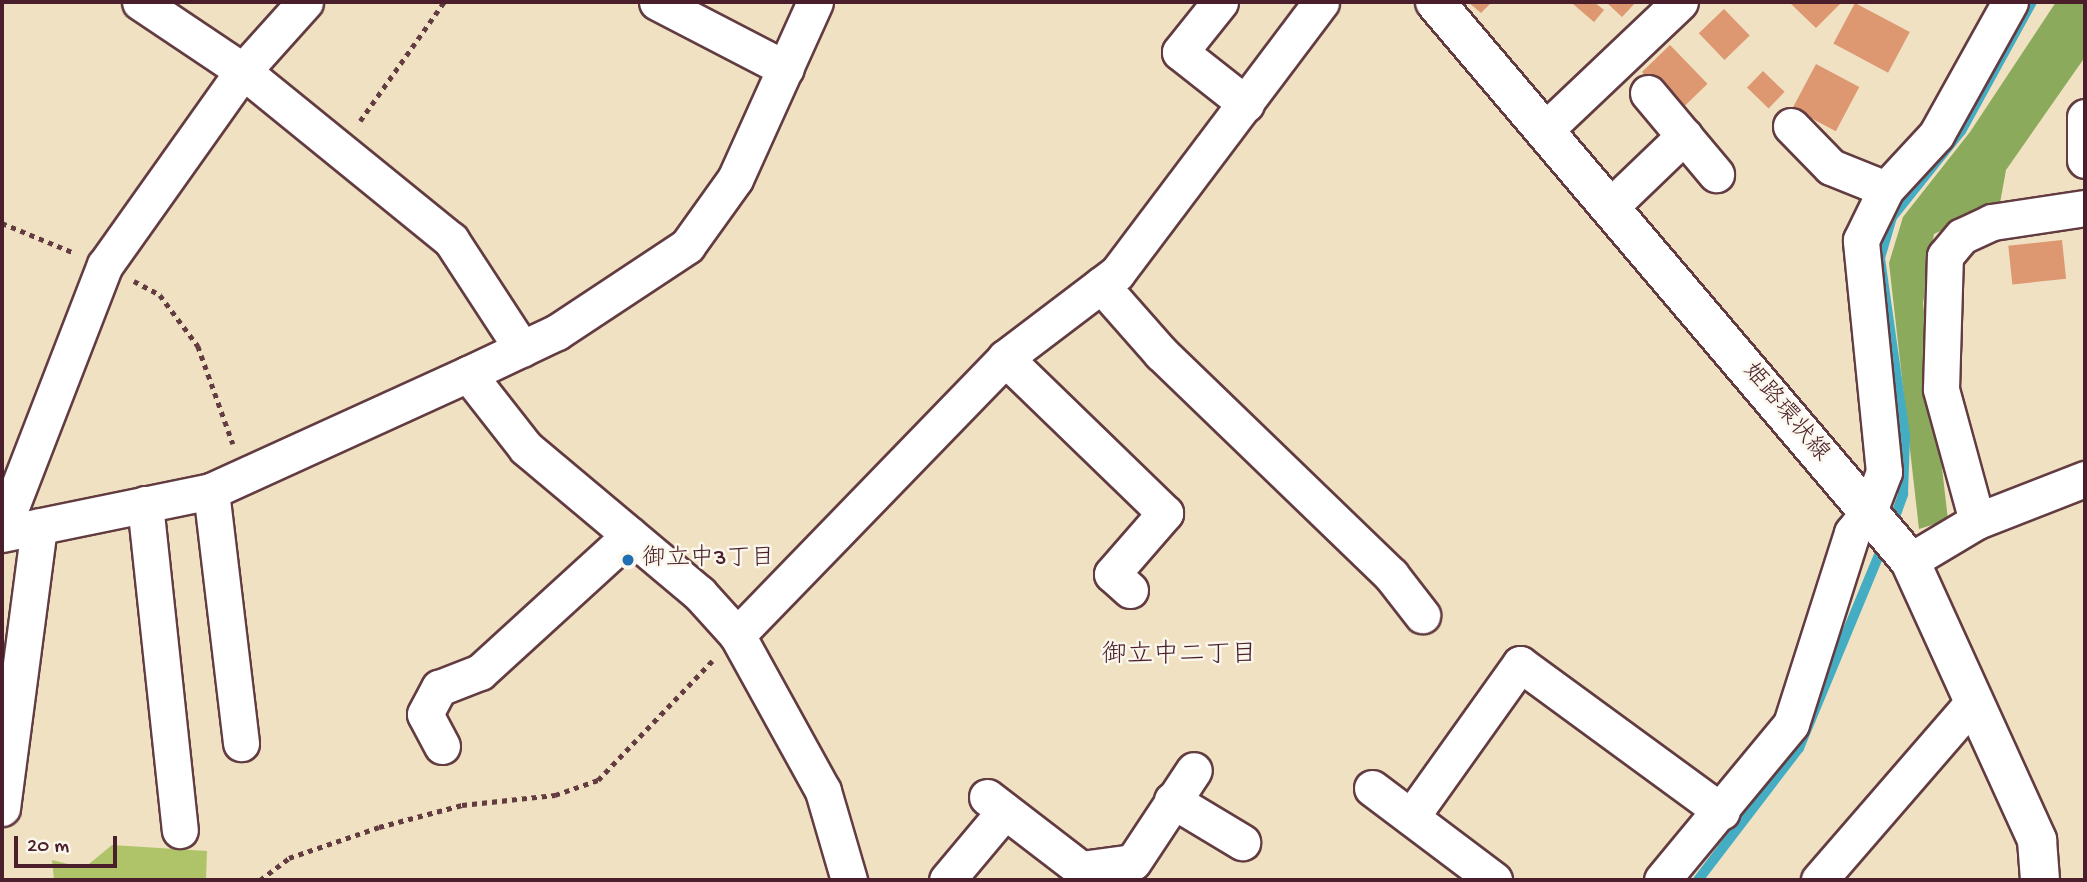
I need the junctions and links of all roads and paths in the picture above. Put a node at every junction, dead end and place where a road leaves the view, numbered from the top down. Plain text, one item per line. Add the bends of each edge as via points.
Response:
1 (304, 2) edge
2 (444, 2) edge
3 (657, 2) edge
4 (816, 2) edge
5 (1220, 2) edge
6 (1321, 2) edge
7 (1435, 2) edge
8 (1680, 2) edge
9 (2010, 2) edge
10 (152, 5) edge
11 (786, 69) junction
12 (243, 71) junction
13 (1648, 93) dead end
14 (1246, 104) junction
15 (2085, 117) edge
16 (1791, 127) dead end
17 (1545, 130) junction
18 (1684, 136) junction
19 (344, 154) junction
20 (2085, 160) edge
21 (1716, 174) dead end
22 (1886, 189) junction
23 (1610, 207) junction
24 (2085, 208) edge
25 (2, 223) edge
26 (105, 265) junction
27 (1101, 285) junction
28 (522, 349) junction
29 (1005, 358) junction
30 (468, 374) junction
31 (244, 474) junction
32 (2085, 479) edge
33 (211, 491) junction
34 (145, 504) junction
35 (1977, 521) junction
36 (39, 526) junction
37 (2, 532) edge
38 (630, 535) junction
39 (1890, 537) junction
40 (1130, 590) dead end
41 (1422, 615) dead end
42 (737, 635) junction
43 (1974, 701) junction
44 (241, 743) dead end
45 (442, 746) dead end
46 (5, 752) edge
47 (1194, 770) dead end
48 (1372, 788) dead end
49 (1172, 800) junction
50 (2, 808) edge
51 (1722, 812) junction
52 (1411, 817) junction
53 (180, 830) dead end
54 (1242, 842) dead end
55 (260, 880) edge
56 (849, 880) edge
57 (947, 880) edge
58 (1494, 880) edge
59 (1662, 880) edge
60 (1819, 880) edge
61 (2040, 880) edge

1 - 12 street
2 - 19 path via 367,107
3 - 11 street
4 - 11 street
5 - 14 street via 1180,52
6 - 14 street
7 - 17 main road, 姫路環状線
8 - 17 street
9 - 22 street via 1936,135
10 - 12 street
11 - 28 street via 735,179 687,246 618,295
12 - 19 street
12 - 26 street
13 - 18 street
14 - 27 street
15 - 20 street
16 - 22 street via 1831,167
17 - 23 main road, 姫路環状線
18 - 21 street
18 - 23 street
19 - 28 street via 451,240
22 - 39 street via 1861,240
23 - 39 main road, 姫路環状線
24 - 35 street via 1992,222 1962,236 1945,256 1941,389
25 - 26 path
26 - 31 path via 160,295 198,345
26 - 37 street
27 - 29 street
27 - 41 street via 1161,353 1391,575
28 - 30 street
29 - 40 street via 1165,513 1112,575
29 - 42 street
30 - 31 street
30 - 38 street via 526,448
31 - 33 street
32 - 35 street
33 - 34 street
33 - 44 street
34 - 36 street
34 - 53 street
35 - 39 street
36 - 37 street
36 - 46 street
38 - 42 street
38 - 45 street via 480,672 439,688 425,714
39 - 43 main road, 姫路環状線
39 - 51 street via 1852,533 1791,724
42 - 55 path via 598,780 555,795 462,805 379,827 289,858
42 - 56 street via 823,791
43 - 60 street
43 - 61 main road, 姫路環状線 via 2037,840
46 - 50 street
47 - 49 street
48 - 52 street
49 - 54 street
49 - 57 street via 1133,862 1081,869 996,804
51 - 52 street via 1520,664
51 - 59 street
52 - 58 street

